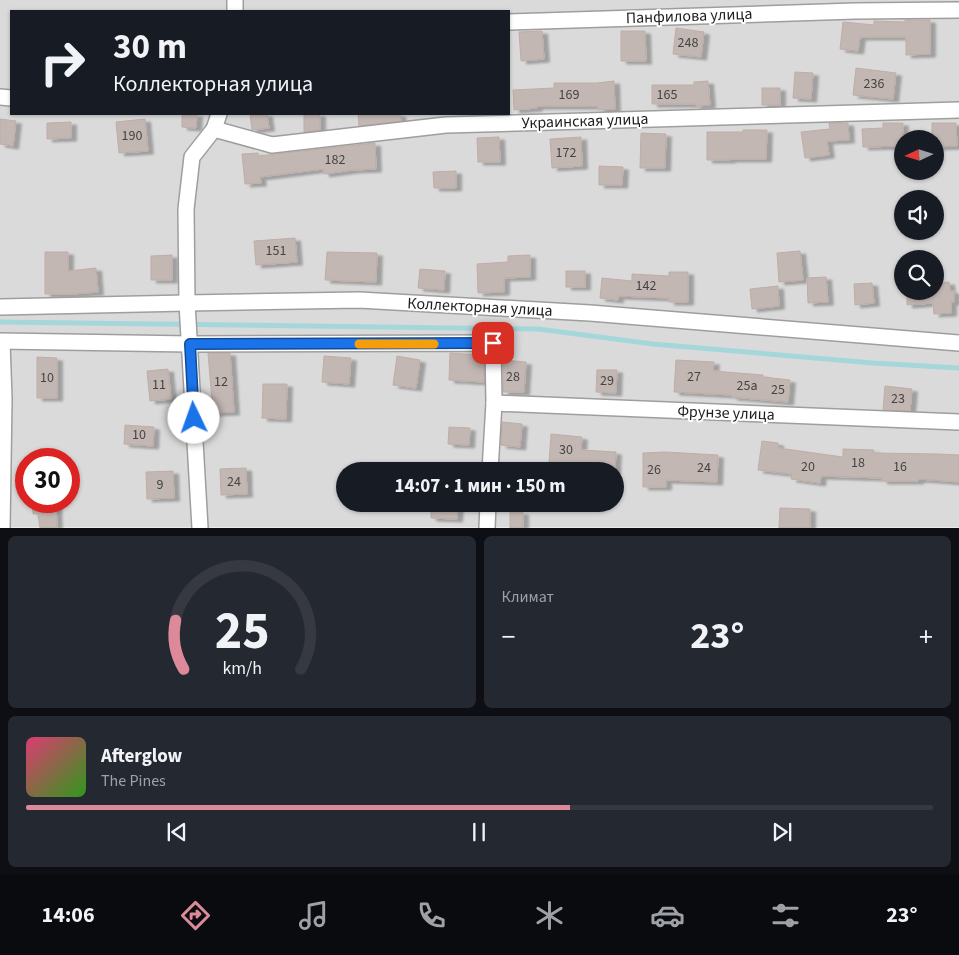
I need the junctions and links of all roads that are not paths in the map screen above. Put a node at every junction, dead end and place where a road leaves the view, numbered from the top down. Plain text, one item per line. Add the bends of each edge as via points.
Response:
1 (959, 10) edge
2 (510, 22) edge
3 (959, 110) edge
4 (219, 115) edge
5 (214, 129) junction
6 (187, 303) junction
7 (0, 307) edge
8 (1, 341) edge
9 (959, 343) edge
10 (190, 344) junction
11 (494, 403) junction
12 (959, 422) edge
13 (491, 462) edge
14 (488, 512) edge
15 (2, 528) edge
16 (200, 528) edge
17 (487, 528) edge

1 - 2 street, Панфилова улица
3 - 5 street, Украинская улица via 446,125 272,145
4 - 5 street
5 - 6 street via 192,157 186,209
6 - 7 street, Коллекторная улица
6 - 9 street, Коллекторная улица via 379,301 590,312
6 - 10 street
8 - 10 street
8 - 15 street via 4,399
10 - 11 street via 493,343
10 - 16 street
11 - 12 street, Фрунзе улица
11 - 13 street
14 - 17 street

